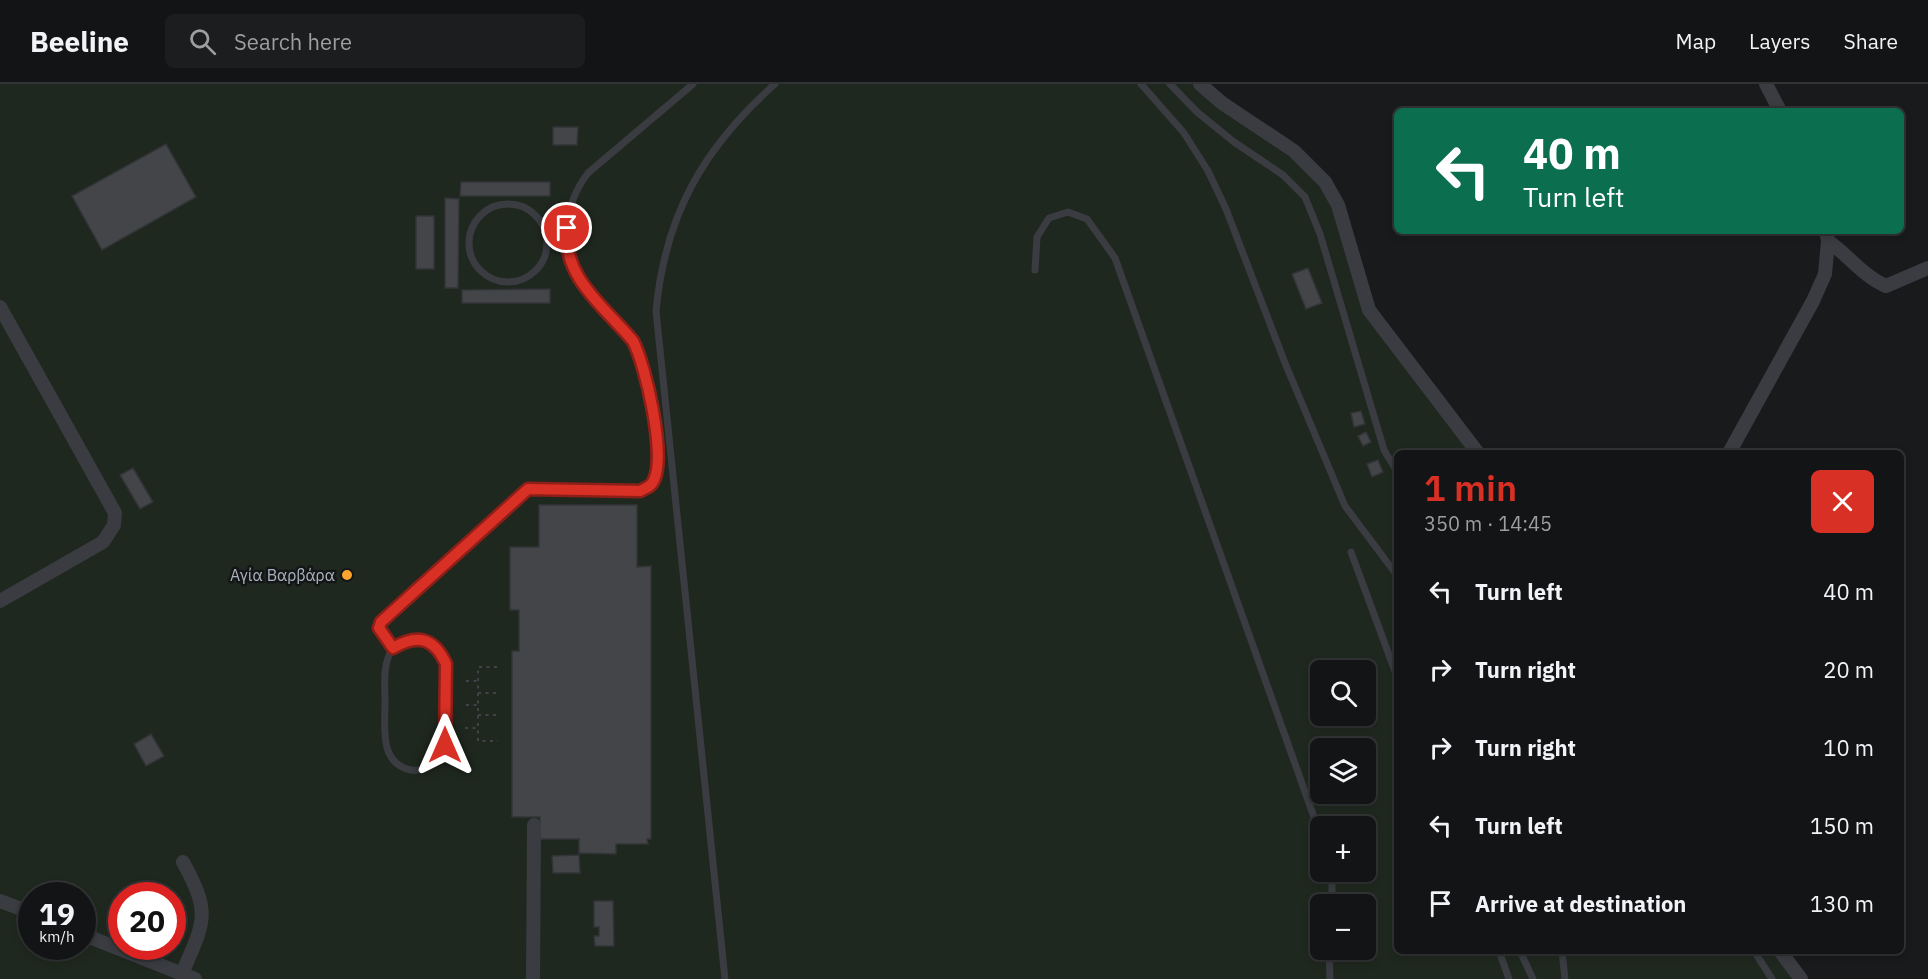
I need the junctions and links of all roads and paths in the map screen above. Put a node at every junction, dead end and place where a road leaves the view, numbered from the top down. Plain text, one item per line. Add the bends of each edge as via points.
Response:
1 (693, 84) edge
2 (775, 84) edge
3 (1141, 84) edge
4 (1170, 84) edge
5 (1200, 84) edge
6 (1766, 84) edge
7 (1778, 108) edge
8 (1827, 236) edge
9 (547, 242) junction
10 (566, 243) junction
11 (1928, 268) edge
12 (1035, 270) dead end
13 (0, 307) edge
14 (1476, 450) edge
15 (1731, 450) edge
16 (1394, 467) edge
17 (1351, 552) dead end
18 (1394, 571) edge
19 (0, 602) edge
20 (393, 648) junction
21 (497, 667) dead end
22 (1394, 669) edge
23 (466, 681) dead end
24 (478, 681) junction
25 (478, 693) junction
26 (498, 693) dead end
27 (466, 705) dead end
28 (478, 705) junction
29 (478, 715) junction
30 (498, 715) dead end
31 (465, 728) dead end
32 (478, 728) junction
33 (498, 741) dead end
34 (1314, 816) edge
35 (534, 825) dead end
36 (183, 862) dead end
37 (0, 901) edge
38 (18, 908) edge
39 (96, 940) edge
40 (1500, 954) edge
41 (1521, 954) edge
42 (1562, 954) edge
43 (1756, 954) edge
44 (1782, 954) edge
45 (1329, 960) edge
46 (188, 976) edge
47 (533, 979) edge
48 (725, 979) edge
49 (1330, 979) edge
50 (1509, 979) edge
51 (1533, 979) edge
52 (1565, 979) edge
53 (1772, 979) edge
54 (1801, 979) edge

1 - 10 lane via 588,172 568,213
2 - 48 lane via 732,125 707,157 687,193 668,241 656,311
3 - 18 lane via 1184,133 1208,171 1340,495
4 - 16 lane via 1234,142 1282,175 1305,197 1320,234 1384,450
5 - 14 street via 1294,151 1325,182 1338,205 1369,310
6 - 7 street
8 - 11 street via 1870,279 1886,286
8 - 15 street via 1825,274 1813,301
9 - 9 lane via 542,224 529,210 502,205 478,218 469,244 474,262 487,276 514,281 538,268
9 - 10 lane
10 - 20 lane via 578,279 633,341 639,353 646,372 655,435 654,481 640,491 528,489 381,622 381,633
12 - 34 lane via 1037,237 1049,218 1068,212 1087,219 1114,258
13 - 19 street via 115,513 114,525 103,542
17 - 22 lane
20 - 20 lane via 385,663 385,742 394,762 417,771 429,768 442,755 445,745 446,664 435,645 423,640 404,641
21 - 24 path via 478,667
23 - 24 path
24 - 25 path
25 - 26 path
25 - 28 path
27 - 28 path
28 - 29 path
29 - 30 path
29 - 32 path
31 - 32 path
32 - 33 path via 478,741
35 - 47 street
36 - 46 street via 198,890 203,910
37 - 38 street
39 - 46 street
40 - 50 lane
41 - 51 lane
42 - 52 lane
43 - 53 lane
44 - 54 street
45 - 49 lane

